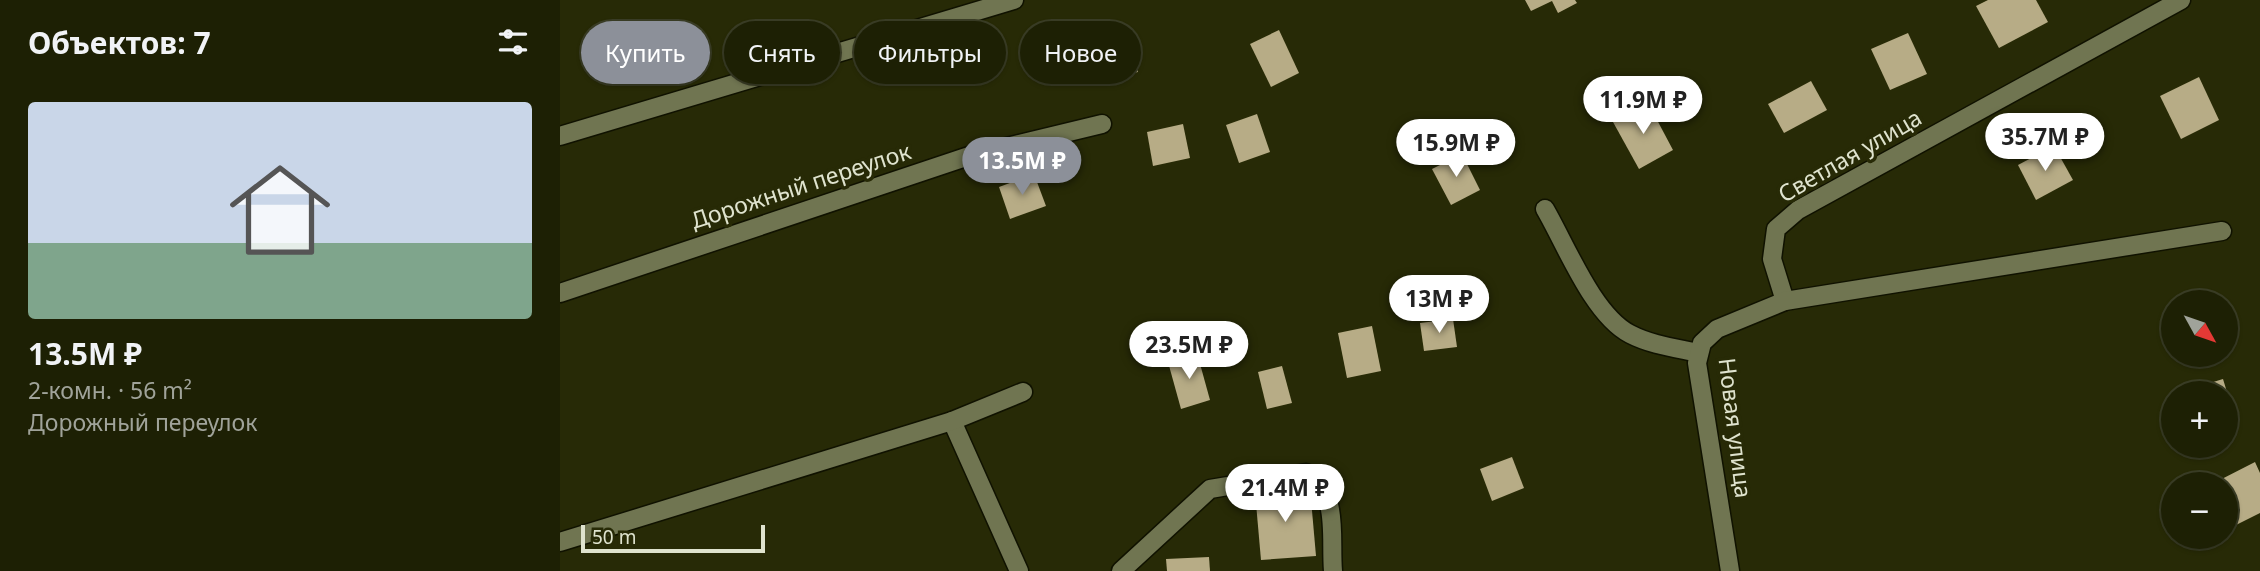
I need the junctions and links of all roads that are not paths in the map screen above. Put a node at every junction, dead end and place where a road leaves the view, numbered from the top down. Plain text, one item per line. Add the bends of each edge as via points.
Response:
1 (1014, 0) edge
2 (2181, 0) edge
3 (1102, 124) dead end
4 (560, 136) edge
5 (1545, 209) dead end
6 (2222, 231) dead end
7 (560, 293) edge
8 (1786, 301) junction
9 (1699, 353) junction
10 (1023, 392) dead end
11 (952, 421) junction
12 (560, 542) edge
13 (1019, 571) edge
14 (1121, 571) edge
15 (1333, 571) edge
16 (1730, 571) edge

1 - 4 street
2 - 8 street, Светлая улица via 1798,210 1776,229 1772,259
3 - 7 street, Дорожный переулок via 969,156
5 - 9 street via 1603,312 1629,334
6 - 8 street
8 - 9 street, Новая улица via 1717,329 1702,343
9 - 16 street, Новая улица
10 - 11 street
11 - 12 street
11 - 13 street
14 - 15 street via 1210,489 1306,473 1320,482 1328,496

